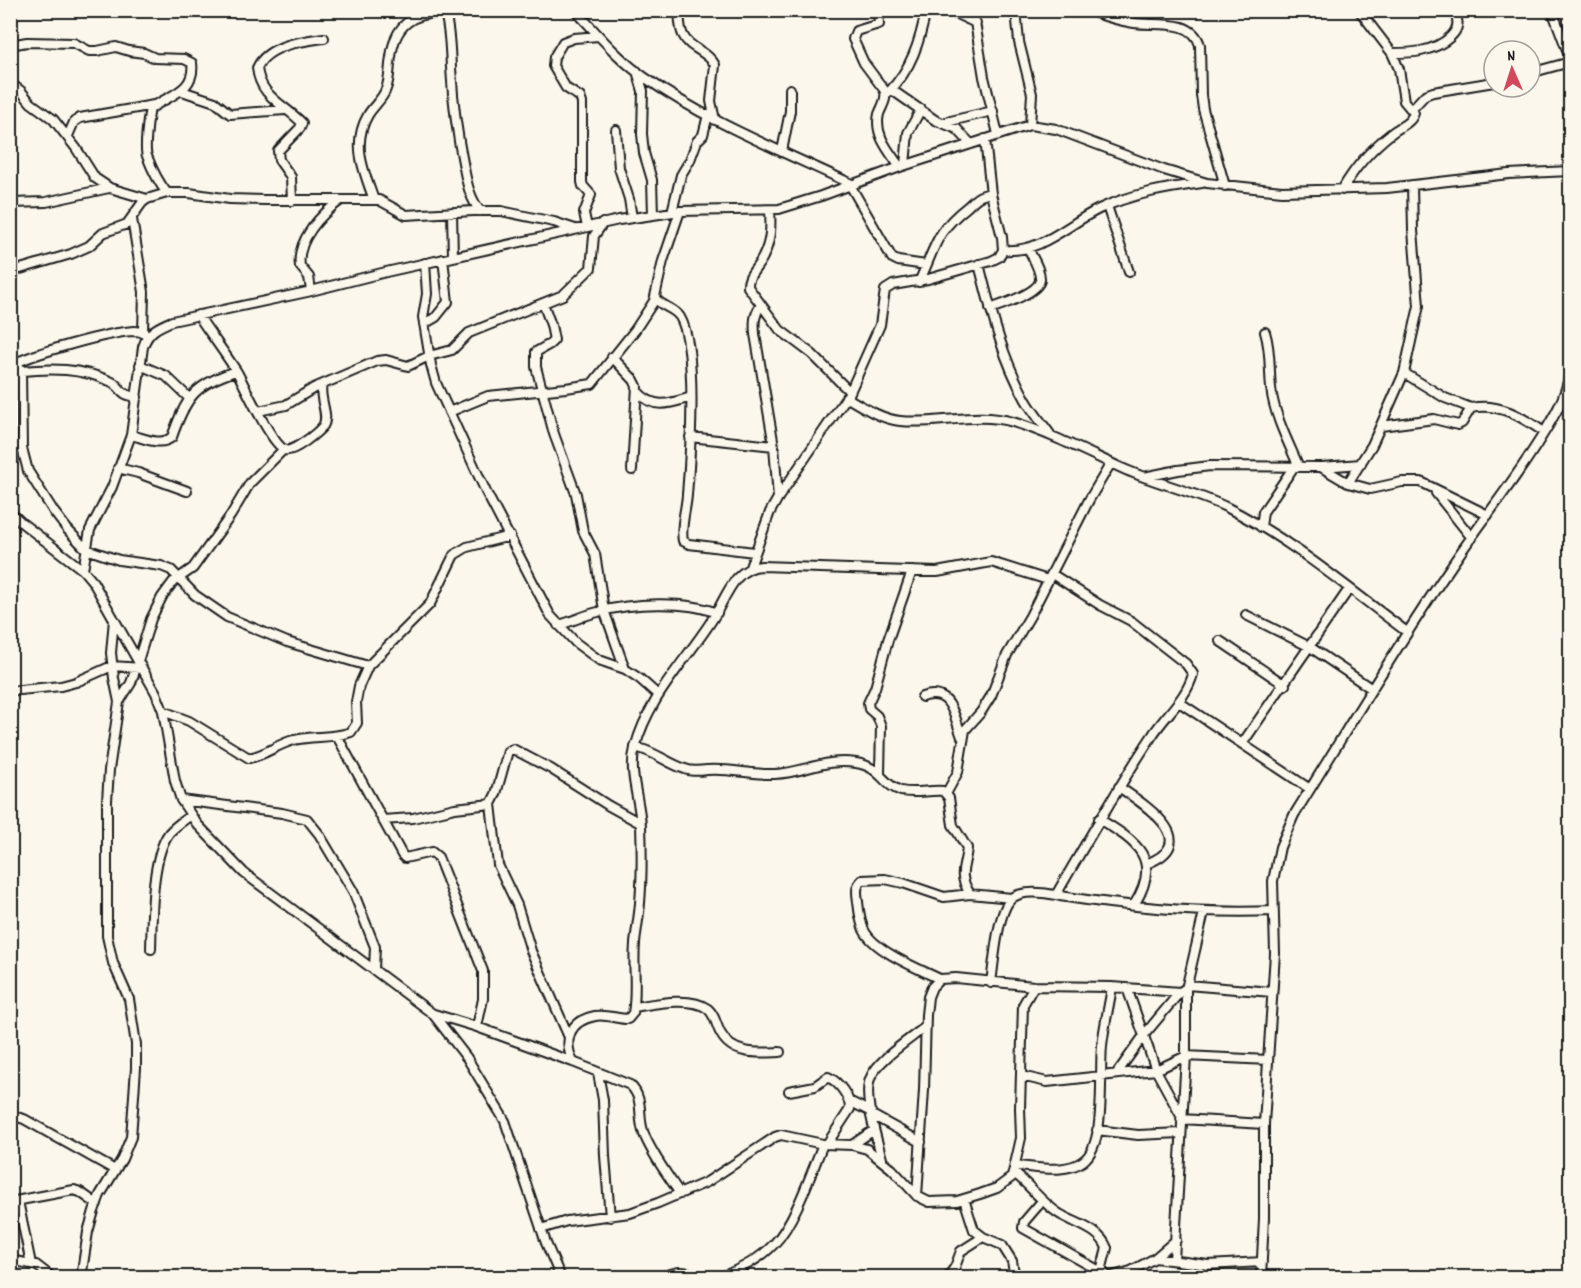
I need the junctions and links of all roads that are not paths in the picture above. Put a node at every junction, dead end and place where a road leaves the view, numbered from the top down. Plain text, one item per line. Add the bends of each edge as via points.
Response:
1 (575, 10) edge
2 (678, 10) edge
3 (878, 10) edge
4 (926, 10) edge
5 (948, 10) edge
6 (973, 10) edge
7 (1016, 10) edge
8 (1359, 10) edge
9 (1452, 10) edge
10 (1552, 10) edge
11 (1093, 12) dead end
12 (976, 22) junction
13 (599, 36) junction
14 (324, 39) dead end
15 (10, 45) edge
16 (1392, 53) junction
17 (1570, 60) edge
18 (1542, 69) edge
19 (637, 71) junction
20 (10, 83) edge
21 (1482, 84) edge
22 (790, 89) dead end
23 (182, 91) junction
24 (889, 93) junction
25 (155, 105) junction
26 (921, 109) junction
27 (1412, 109) junction
28 (285, 110) junction
29 (993, 111) junction
30 (711, 117) junction
31 (942, 123) junction
32 (1030, 125) junction
33 (616, 130) dead end
34 (998, 134) junction
35 (68, 136) junction
36 (985, 140) junction
37 (971, 144) junction
38 (782, 151) junction
39 (903, 166) junction
40 (1570, 171) edge
41 (1207, 183) junction
42 (851, 185) junction
43 (1412, 185) junction
44 (1225, 186) junction
45 (110, 188) junction
46 (1342, 190) junction
47 (167, 193) junction
48 (991, 193) junction
49 (147, 199) junction
50 (342, 200) junction
51 (374, 200) junction
52 (292, 201) junction
53 (10, 203) edge
54 (1107, 206) junction
55 (770, 210) junction
56 (480, 211) junction
57 (452, 212) junction
58 (676, 212) junction
59 (653, 214) junction
60 (632, 218) junction
61 (132, 219) junction
62 (603, 223) junction
63 (587, 227) junction
64 (576, 229) junction
65 (1028, 248) junction
66 (1003, 250) junction
67 (453, 257) junction
68 (443, 259) junction
69 (424, 263) junction
70 (980, 264) junction
71 (926, 265) junction
72 (10, 272) edge
73 (1129, 272) dead end
74 (919, 282) junction
75 (311, 291) junction
76 (655, 298) junction
77 (543, 303) junction
78 (761, 305) junction
79 (990, 309) junction
80 (198, 315) junction
81 (424, 324) junction
82 (1265, 332) dead end
83 (145, 334) junction
84 (10, 354) edge
85 (429, 356) junction
86 (612, 357) junction
87 (14, 364) edge
88 (140, 365) junction
89 (1570, 370) edge
90 (21, 371) junction
91 (236, 371) junction
92 (1404, 373) junction
93 (321, 385) junction
94 (542, 390) junction
95 (637, 391) junction
96 (848, 395) junction
97 (137, 397) junction
98 (691, 397) junction
99 (189, 398) junction
100 (1566, 403) edge
101 (1471, 408) junction
102 (258, 411) junction
103 (449, 412) junction
104 (1381, 426) junction
105 (1545, 432) junction
106 (1050, 434) junction
107 (131, 435) junction
108 (690, 437) junction
109 (774, 446) junction
110 (284, 449) junction
111 (1112, 463) junction
112 (1360, 464) junction
113 (1321, 467) junction
114 (118, 468) junction
115 (1296, 468) junction
116 (632, 470) dead end
117 (1143, 477) junction
118 (1348, 483) junction
119 (1433, 490) junction
120 (187, 492) dead end
121 (778, 498) junction
122 (10, 512) edge
123 (1263, 512) junction
124 (1488, 515) junction
125 (1245, 518) junction
126 (10, 519) edge
127 (22, 524) junction
128 (1261, 527) junction
129 (510, 536) junction
130 (1472, 538) junction
131 (86, 549) junction
132 (754, 552) junction
133 (750, 567) junction
134 (83, 570) junction
135 (912, 571) junction
136 (179, 576) junction
137 (1050, 577) junction
138 (1349, 589) junction
139 (604, 610) junction
140 (717, 613) junction
141 (1246, 615) dead end
142 (114, 619) junction
143 (575, 621) junction
144 (558, 625) junction
145 (1407, 632) junction
146 (569, 636) junction
147 (1220, 641) dead end
148 (1310, 647) junction
149 (112, 666) junction
150 (138, 666) junction
151 (369, 666) junction
152 (625, 669) junction
153 (1285, 685) junction
154 (1372, 689) junction
155 (10, 691) edge
156 (658, 695) junction
157 (922, 697) dead end
158 (119, 702) junction
159 (1179, 702) junction
160 (164, 711) junction
161 (337, 736) junction
162 (962, 737) junction
163 (1242, 744) junction
164 (635, 747) junction
165 (880, 773) junction
166 (1119, 787) junction
167 (1310, 789) junction
168 (946, 794) junction
169 (181, 800) junction
170 (491, 804) junction
171 (191, 815) junction
172 (1099, 819) junction
173 (382, 820) junction
174 (640, 823) junction
175 (1146, 864) junction
176 (970, 894) junction
177 (1056, 895) junction
178 (1012, 898) junction
179 (1134, 905) junction
180 (1273, 911) junction
181 (1204, 912) junction
182 (151, 949) dead end
183 (374, 969) junction
184 (940, 979) junction
185 (991, 983) junction
186 (1034, 986) junction
187 (1112, 987) junction
188 (1127, 988) junction
189 (1184, 988) junction
190 (1272, 992) junction
191 (634, 1007) junction
192 (433, 1014) junction
193 (477, 1027) junction
194 (925, 1027) junction
195 (1145, 1034) junction
196 (568, 1035) junction
197 (780, 1052) dead end
198 (1186, 1056) junction
199 (1268, 1060) junction
200 (573, 1062) junction
201 (1156, 1070) junction
202 (598, 1073) junction
203 (1117, 1073) junction
204 (1101, 1075) junction
205 (1021, 1076) junction
206 (789, 1091) dead end
207 (849, 1101) junction
208 (871, 1113) junction
209 (10, 1115) edge
210 (1181, 1117) junction
211 (1264, 1124) junction
212 (874, 1130) junction
213 (1097, 1130) junction
214 (1180, 1133) junction
215 (921, 1142) junction
216 (825, 1144) junction
217 (852, 1145) junction
218 (882, 1160) junction
219 (1015, 1169) junction
220 (115, 1170) junction
221 (680, 1194) junction
222 (917, 1196) junction
223 (964, 1199) junction
224 (1042, 1201) junction
225 (14, 1202) edge
226 (97, 1204) junction
227 (610, 1217) junction
228 (542, 1229) junction
229 (983, 1237) junction
230 (1176, 1240) junction
231 (1155, 1258) junction
232 (10, 1260) edge
233 (1174, 1260) junction
234 (1262, 1262) junction
235 (31, 1264) junction
236 (1106, 1276) edge
237 (53, 1278) edge
238 (81, 1278) edge
239 (561, 1278) edge
240 (660, 1278) edge
241 (698, 1278) edge
242 (718, 1278) edge
243 (947, 1278) edge
244 (1015, 1278) edge
245 (1261, 1278) edge

1 - 13 street
2 - 30 street via 686,40 715,65
3 - 24 street via 879,24 856,32 853,39 864,63
4 - 24 street via 913,59
5 - 12 street
6 - 12 street
7 - 32 street via 1019,42 1032,94
8 - 16 street
9 - 16 street via 1458,27 1446,41 1421,51
10 - 17 street
11 - 44 street via 1193,31 1201,52 1203,109
12 - 29 street
13 - 19 street
13 - 63 street via 563,42 553,61 554,71 582,103 582,182 591,195 584,213
14 - 28 street via 284,47 259,64 259,80
15 - 23 street via 74,42 89,51 116,47 155,58 184,59 192,63 193,71
16 - 27 street via 1400,69 1404,101
17 - 18 street
19 - 30 street
19 - 59 street via 643,91 642,134 652,180
20 - 35 street via 50,115
21 - 27 street via 1433,92
22 - 38 street
23 - 25 street
23 - 28 street via 215,102 230,114
24 - 26 street
24 - 39 street via 878,121 880,136
25 - 35 street via 80,118
25 - 47 street via 147,122 146,154 157,182
26 - 31 street
26 - 39 street via 908,133
27 - 46 street via 1410,121 1362,160
28 - 52 street via 302,123 278,151 279,160 291,177
29 - 31 street
29 - 34 street
30 - 38 street
30 - 58 street via 681,175
31 - 37 street via 957,129
32 - 34 street
32 - 41 street via 1056,129
33 - 60 street via 619,168
34 - 36 street
35 - 45 street via 95,178
36 - 37 street
36 - 48 street
37 - 39 street
38 - 42 street
39 - 42 street
40 - 43 street
41 - 44 street
41 - 54 street via 1170,188
42 - 55 street via 803,203
42 - 71 street via 892,258
43 - 46 street
43 - 92 street via 1419,306
44 - 46 street via 1282,191
45 - 49 street
45 - 53 street via 46,202
47 - 49 street
47 - 52 street
48 - 66 street
48 - 71 street via 975,198 952,219 938,236
49 - 61 street
50 - 51 street
50 - 52 street
50 - 75 street via 321,217 301,249 300,266 309,277
51 - 56 street via 358,151 366,118 387,87 395,39 415,16 445,13 459,145 469,191
51 - 57 street via 386,202 406,215
54 - 65 street
54 - 73 street
55 - 58 street
55 - 78 street via 771,237 747,284
56 - 57 street
56 - 64 street via 520,214
57 - 67 street
58 - 59 street
58 - 76 street
59 - 60 street
60 - 62 street
61 - 72 street via 71,254
61 - 83 street via 144,292
62 - 63 street
62 - 77 street via 594,236 591,268 568,292
63 - 64 street
64 - 67 street
65 - 66 street
65 - 79 street via 1039,273 1038,285
66 - 70 street via 999,257
67 - 68 street
68 - 69 street
68 - 81 street via 448,302
69 - 75 street
69 - 81 street
70 - 74 street
70 - 79 street
71 - 74 street
74 - 96 street via 893,285 885,290 880,325
75 - 80 street
76 - 86 street
76 - 98 street via 678,314 683,324
77 - 85 street via 469,333 447,352
77 - 94 street via 554,340 536,352
78 - 96 street via 780,330 812,354
78 - 109 street via 754,320 755,334
79 - 106 street via 1010,368 1026,401
80 - 83 street via 172,321
80 - 91 street
81 - 85 street
82 - 115 street via 1273,399
83 - 87 street via 135,331 108,335
83 - 88 street
84 - 87 street
85 - 93 street via 408,366 377,361
85 - 103 street
86 - 94 street via 589,385
86 - 95 street via 634,380
87 - 90 street
88 - 97 street
88 - 99 street via 166,376
89 - 100 street
90 - 97 street via 73,369 110,381 123,394
90 - 131 street via 22,448 28,471 54,512
91 - 99 street via 207,382
91 - 102 street
92 - 101 street via 1445,398
92 - 104 street
93 - 102 street via 286,405
93 - 110 street via 325,416 322,426 296,447
94 - 103 street via 488,396
94 - 139 street via 559,453 576,494 581,526 595,554
95 - 98 street via 660,404
95 - 116 street
96 - 106 street via 881,416 898,421 995,418
96 - 121 street
97 - 107 street
98 - 108 street
99 - 107 street via 168,441
100 - 105 street
101 - 104 street via 1458,425 1434,419
101 - 105 street via 1513,412
102 - 110 street
103 - 129 street
104 - 112 street
105 - 124 street
106 - 111 street
107 - 114 street
108 - 109 street
108 - 132 street via 683,541
109 - 121 street
110 - 136 street via 250,483 193,568
111 - 117 street
111 - 137 street
112 - 113 street
112 - 118 street
113 - 115 street
113 - 118 street
114 - 120 street
114 - 131 street via 90,530
115 - 117 street via 1210,466
115 - 123 street
117 - 125 street via 1201,496
118 - 119 street via 1370,489 1412,481
119 - 124 street
119 - 130 street
121 - 132 street
122 - 127 street
123 - 125 street
123 - 128 street
124 - 130 street
125 - 128 street
126 - 127 street
127 - 134 street
128 - 138 street
129 - 144 street
129 - 151 street via 467,547 454,555 430,604
130 - 145 street
131 - 134 street
131 - 136 street via 119,560 161,566
132 - 133 street
133 - 135 street
133 - 140 street via 737,578
134 - 142 street
135 - 137 street via 948,571 991,562
135 - 165 street via 868,703 881,726
136 - 150 street via 157,607
136 - 151 street via 195,595 227,616 287,642
137 - 159 street via 1131,621 1191,668 1193,674
137 - 162 street via 1007,655 991,696
138 - 145 street
138 - 148 street
139 - 140 street via 688,605
139 - 143 street
139 - 152 street
140 - 156 street
141 - 148 street
142 - 149 street
142 - 150 street
143 - 144 street
143 - 146 street
144 - 146 street
145 - 154 street
146 - 152 street via 599,660
147 - 153 street
148 - 153 street
148 - 154 street
149 - 150 street
149 - 155 street via 61,686
149 - 158 street
150 - 158 street
150 - 160 street
151 - 161 street via 357,693 357,723 351,732
152 - 156 street
153 - 163 street
154 - 167 street
156 - 164 street
157 - 162 street via 934,694 948,701
158 - 220 street via 109,770 106,936 129,999 136,1068 131,1137
159 - 163 street
159 - 166 street via 1154,732
160 - 161 street via 189,721 249,758 293,740
160 - 169 street
161 - 173 street
162 - 168 street via 958,772
163 - 167 street
164 - 165 street via 693,771 776,774 845,762 870,766
164 - 174 street
165 - 168 street via 901,790
166 - 172 street
166 - 175 street via 1149,808 1168,829 1168,852
167 - 180 street via 1280,847 1273,882
168 - 176 street via 953,825 967,848 962,874
169 - 171 street
169 - 183 street via 307,819 353,891 375,947
170 - 173 street
170 - 174 street via 508,751 513,749
170 - 196 street via 498,865
171 - 182 street via 171,830 162,848 154,893
171 - 183 street via 244,873
172 - 175 street via 1132,840
172 - 177 street
173 - 193 street via 405,858 432,852 438,857 483,971
174 - 191 street
175 - 179 street via 1144,887
176 - 178 street
176 - 184 street via 939,896 885,879 862,880 857,884 860,915 869,938
177 - 178 street via 1034,893
177 - 179 street
178 - 185 street via 1002,919
179 - 181 street
180 - 181 street
180 - 190 street
181 - 189 street
183 - 192 street
184 - 185 street
184 - 194 street via 928,997
185 - 186 street
186 - 187 street
186 - 205 street via 1023,1005
187 - 188 street
187 - 204 street
188 - 189 street
188 - 195 street
189 - 190 street
189 - 195 street
189 - 198 street
190 - 199 street
191 - 196 street via 628,1019 595,1016
191 - 197 street via 682,1002 696,1005 708,1009 721,1034 738,1050
192 - 193 street
192 - 228 street via 467,1058 505,1121
193 - 200 street
194 - 208 street via 874,1071 869,1083
194 - 215 street
195 - 201 street
195 - 203 street
196 - 200 street
198 - 199 street
198 - 201 street
198 - 210 street
199 - 211 street
200 - 202 street
201 - 203 street
201 - 210 street
202 - 221 street via 630,1085 636,1092 643,1133
202 - 227 street
203 - 204 street
204 - 205 street via 1047,1082
204 - 213 street
205 - 219 street via 1021,1138
206 - 207 street via 815,1086 830,1077
207 - 208 street
207 - 216 street via 849,1113
208 - 212 street
208 - 215 street
209 - 220 street
210 - 211 street
210 - 214 street
211 - 234 street
212 - 217 street
212 - 218 street
213 - 214 street via 1138,1135
213 - 219 street via 1090,1154 1082,1162 1071,1167
214 - 230 street
215 - 222 street
216 - 217 street
216 - 221 street via 778,1136 707,1182
216 - 242 street via 790,1220 774,1244
217 - 218 street via 867,1149
218 - 222 street
219 - 223 street via 1012,1177 997,1188
219 - 224 street
220 - 226 street
221 - 227 street via 630,1214
222 - 223 street via 929,1202
223 - 229 street via 972,1226
224 - 236 street via 1100,1235 1107,1248
224 - 236 street via 1023,1228
225 - 226 street via 74,1191
225 - 235 street
226 - 238 street
227 - 228 street via 567,1221
228 - 239 street
229 - 243 street via 961,1251
229 - 244 street via 1002,1245 1012,1261
230 - 231 street
230 - 233 street
231 - 233 street
231 - 236 street via 1131,1271
232 - 235 street
233 - 234 street via 1208,1265
234 - 245 street
235 - 237 street
240 - 241 street via 685,1271

